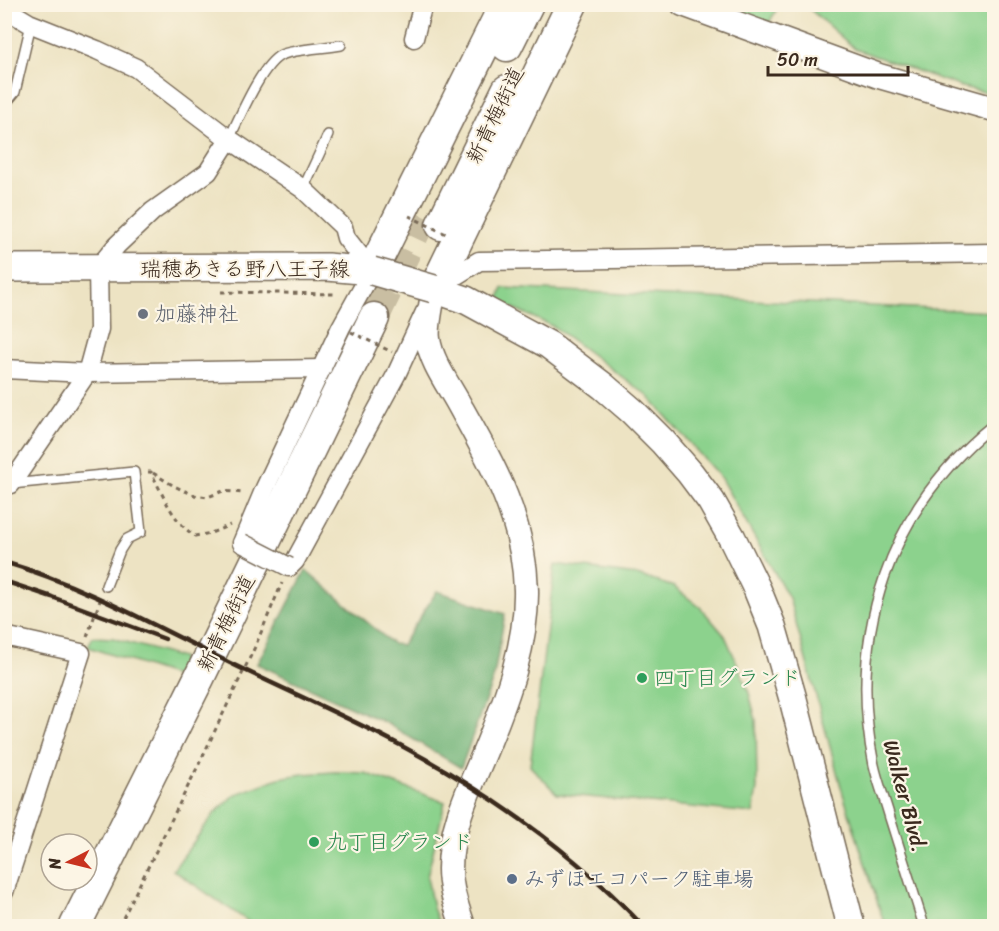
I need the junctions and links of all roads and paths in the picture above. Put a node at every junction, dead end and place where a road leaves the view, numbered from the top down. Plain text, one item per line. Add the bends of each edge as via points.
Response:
1 (423, 4) edge
2 (505, 4) edge
3 (528, 4) edge
4 (550, 4) edge
5 (572, 4) edge
6 (683, 4) edge
7 (4, 8) edge
8 (31, 24) junction
9 (414, 39) dead end
10 (341, 45) dead end
11 (4, 105) edge
12 (994, 109) edge
13 (328, 135) dead end
14 (229, 139) junction
15 (303, 189) junction
16 (430, 223) junction
17 (994, 253) edge
18 (4, 268) edge
19 (98, 268) junction
20 (372, 271) junction
21 (434, 289) junction
22 (218, 292) dead end
23 (339, 300) dead end
24 (377, 332) junction
25 (4, 369) edge
26 (322, 369) junction
27 (87, 373) junction
28 (994, 424) edge
29 (134, 472) junction
30 (151, 472) junction
31 (8, 484) edge
32 (265, 488) junction
33 (250, 522) junction
34 (106, 586) joint
35 (279, 590) dead end
36 (4, 636) edge
37 (81, 652) junction
38 (4, 892) edge
39 (75, 927) edge
40 (95, 927) edge
41 (119, 927) edge
42 (463, 927) edge
43 (851, 927) edge
44 (924, 927) edge

1 - 9 street
2 - 20 main road
3 - 16 main road, 新青梅街道
4 - 16 main road, 新青梅街道
5 - 21 main road
6 - 12 street via 879,76
7 - 8 street
8 - 11 lane via 15,92
8 - 14 street via 136,68
10 - 14 lane via 280,56 261,75
13 - 15 lane
14 - 15 street
14 - 19 street via 208,172 153,211
15 - 20 street via 343,227 346,238
16 - 16 path, bridge
17 - 21 street via 479,261
18 - 19 main road, 瑞穂あきる野八王子線
19 - 20 main road, 瑞穂あきる野八王子線 via 327,267
19 - 27 street via 99,329
20 - 21 main road, 瑞穂あきる野八王子線, bridge
20 - 26 street
21 - 33 street, bridge via 396,375 296,561 289,567 242,543
21 - 42 street via 427,337 433,357 504,489 518,534 526,591 515,670 469,785 452,841 451,885
21 - 43 main road, 瑞穂あきる野八王子線 via 466,300 549,345 603,386 663,442 711,501 772,626
22 - 23 path via 336,294
24 - 24 path, bridge
24 - 39 main road, 新青梅街道
24 - 40 main road, 新青梅街道
25 - 27 street
26 - 27 street
26 - 32 street
27 - 31 street
28 - 44 lane, Walker Blvd. via 950,466 921,502 882,581 871,629 866,676 875,766
29 - 30 path
29 - 31 lane
29 - 34 lane via 141,532 127,539
30 - 32 path via 194,495 208,497 223,491 250,493
30 - 33 path via 174,516 195,536 242,520
32 - 33 street
34 - 37 path
35 - 41 path
36 - 37 street
37 - 38 street

